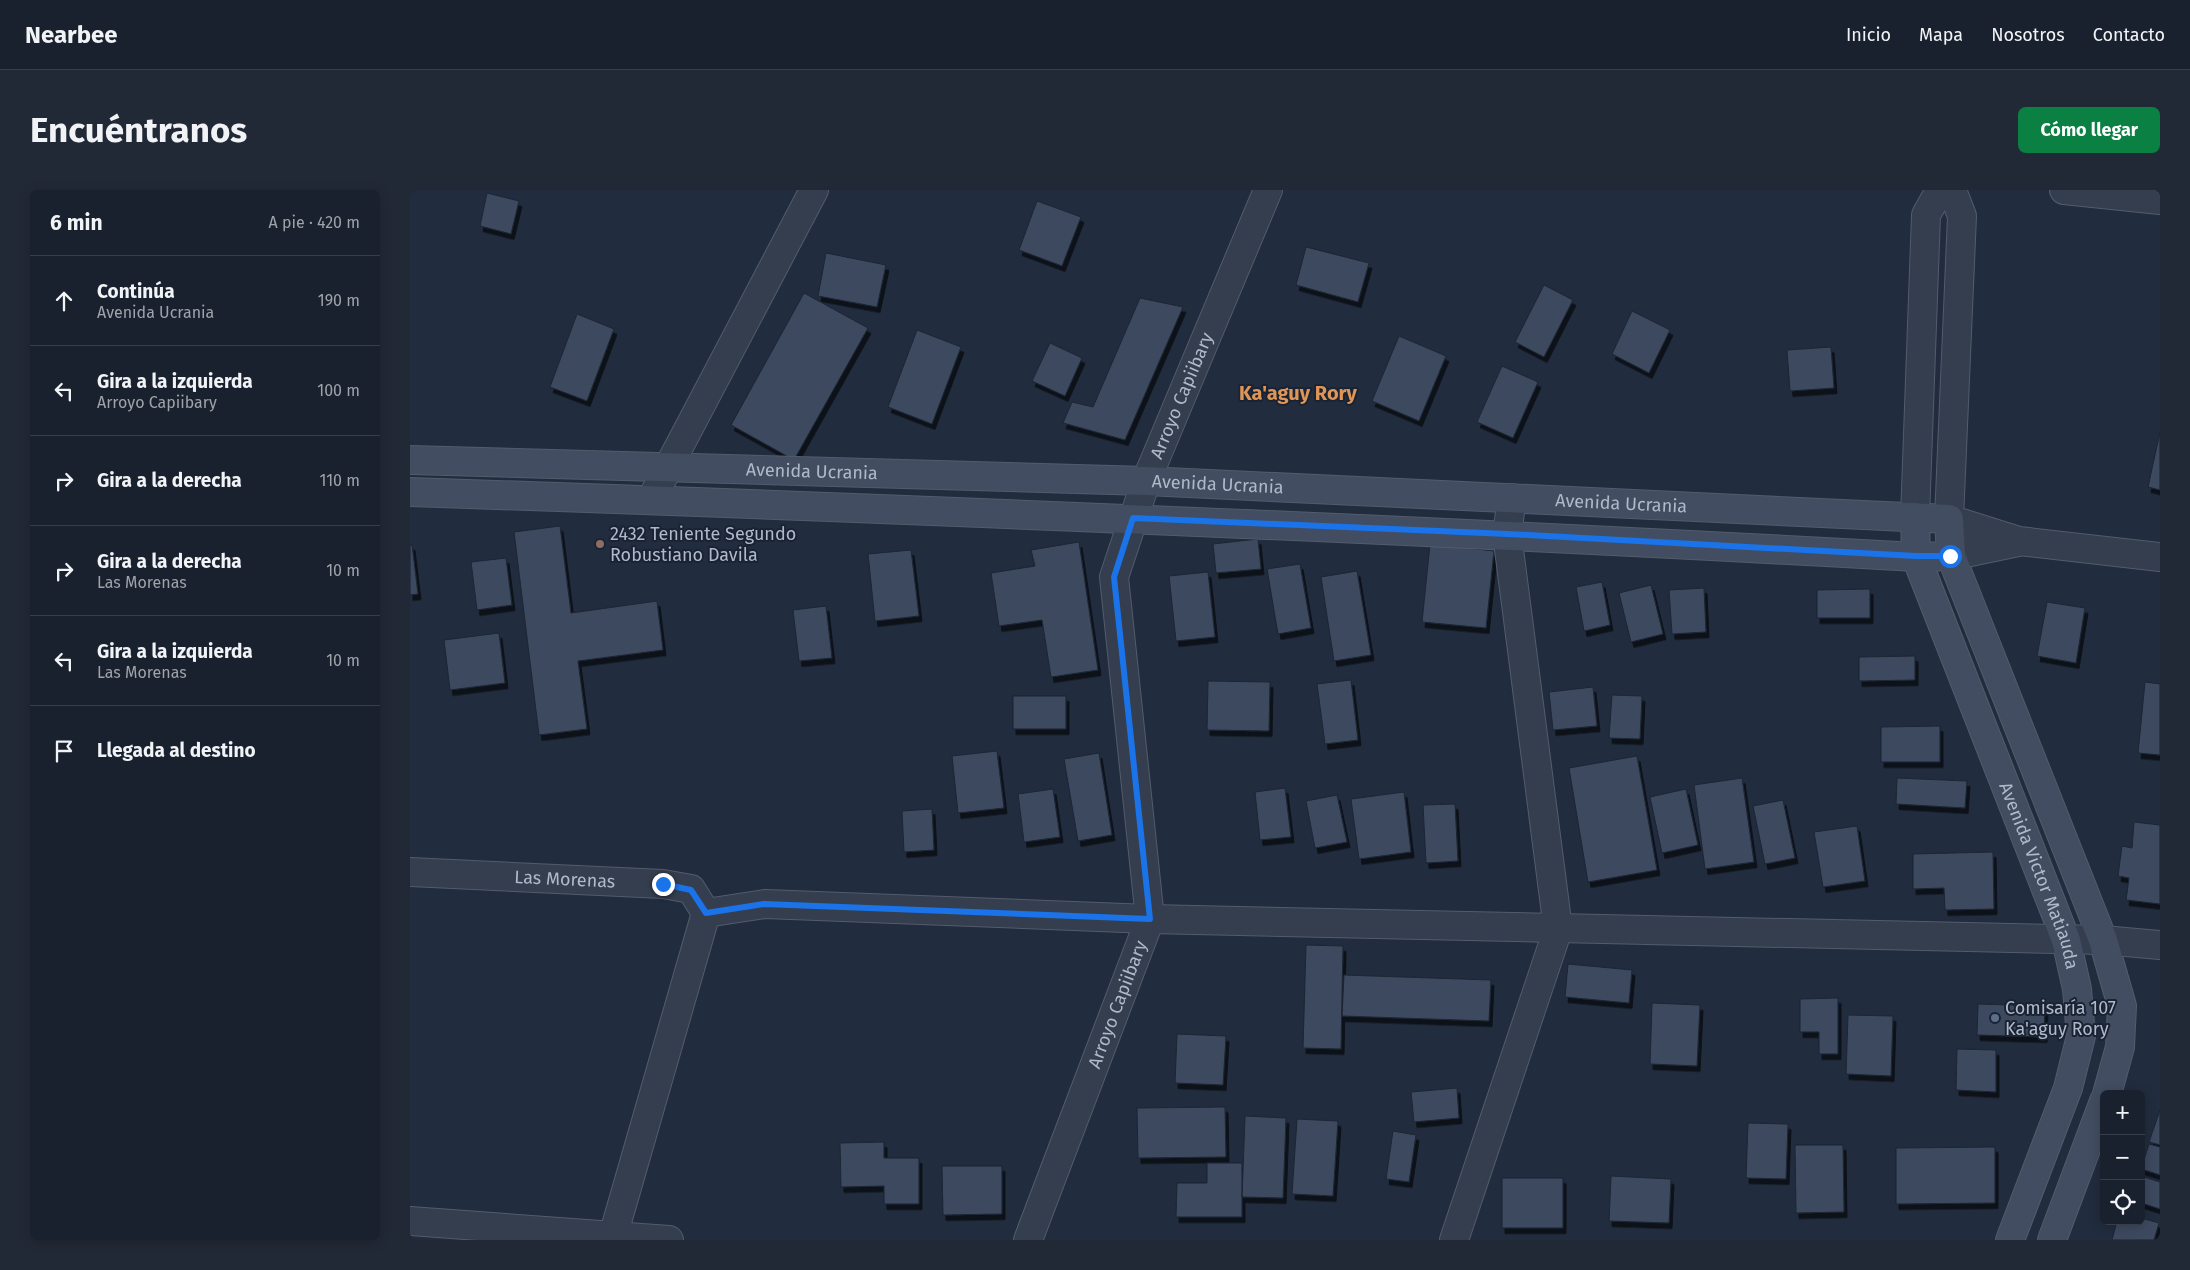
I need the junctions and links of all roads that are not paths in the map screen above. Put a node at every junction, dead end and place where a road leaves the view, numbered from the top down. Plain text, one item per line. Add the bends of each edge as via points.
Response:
1 (814, 190) edge
2 (1268, 190) edge
3 (1940, 190) edge
4 (1952, 190) edge
5 (2064, 190) edge
6 (2160, 200) edge
7 (410, 460) edge
8 (669, 467) junction
9 (1146, 481) junction
10 (410, 492) edge
11 (1512, 498) junction
12 (651, 500) junction
13 (1915, 517) junction
14 (1133, 518) junction
15 (1949, 519) junction
16 (1508, 534) junction
17 (2019, 541) junction
18 (1916, 556) junction
19 (1950, 556) junction
20 (2160, 557) edge
21 (410, 872) edge
22 (706, 913) junction
23 (1150, 919) junction
24 (1558, 929) junction
25 (2066, 940) junction
26 (2104, 940) junction
27 (2160, 945) edge
28 (2107, 1090) edge
29 (2100, 1112) edge
30 (410, 1221) edge
31 (613, 1236) junction
32 (669, 1240) edge
33 (1028, 1240) edge
34 (1454, 1240) edge
35 (2010, 1240) edge
36 (2052, 1240) edge

1 - 8 street
2 - 9 street, Arroyo Capiibary
3 - 13 street via 1926,215
4 - 15 street via 1962,216
5 - 6 street
7 - 8 main road, Avenida Ucrania
8 - 9 main road, Avenida Ucrania
8 - 12 street
9 - 11 main road, Avenida Ucrania
9 - 14 street, Arroyo Capiibary
10 - 12 main road, Avenida Ucrania
11 - 13 main road, Avenida Ucrania
11 - 16 street
12 - 14 main road, Avenida Ucrania
13 - 15 main road, Avenida Ucrania
13 - 18 main road, Avenida Victor Matiauda
14 - 16 main road, Avenida Ucrania
14 - 23 street, Arroyo Capiibary via 1114,577
15 - 17 street, Avenida Ucrania
15 - 19 main road, Avenida Victor Matiauda
16 - 18 main road, Avenida Ucrania
16 - 24 street
17 - 19 street, Avenida Ucrania
17 - 20 street, Avenida Ucrania
18 - 19 main road, Avenida Ucrania
18 - 25 main road, Avenida Victor Matiauda
19 - 26 main road, Avenida Victor Matiauda
21 - 22 street, Las Morenas via 663,884 691,890
22 - 23 street via 764,904
22 - 31 street
23 - 24 street
23 - 33 street, Arroyo Capiibary
24 - 25 street
24 - 34 street
25 - 26 street
25 - 35 main road, Avenida Victor Matiauda via 2077,988 2081,1036 2068,1088
26 - 27 street
26 - 28 main road, Avenida Victor Matiauda via 2122,1006 2120,1047
29 - 36 main road
30 - 31 street
31 - 32 street

